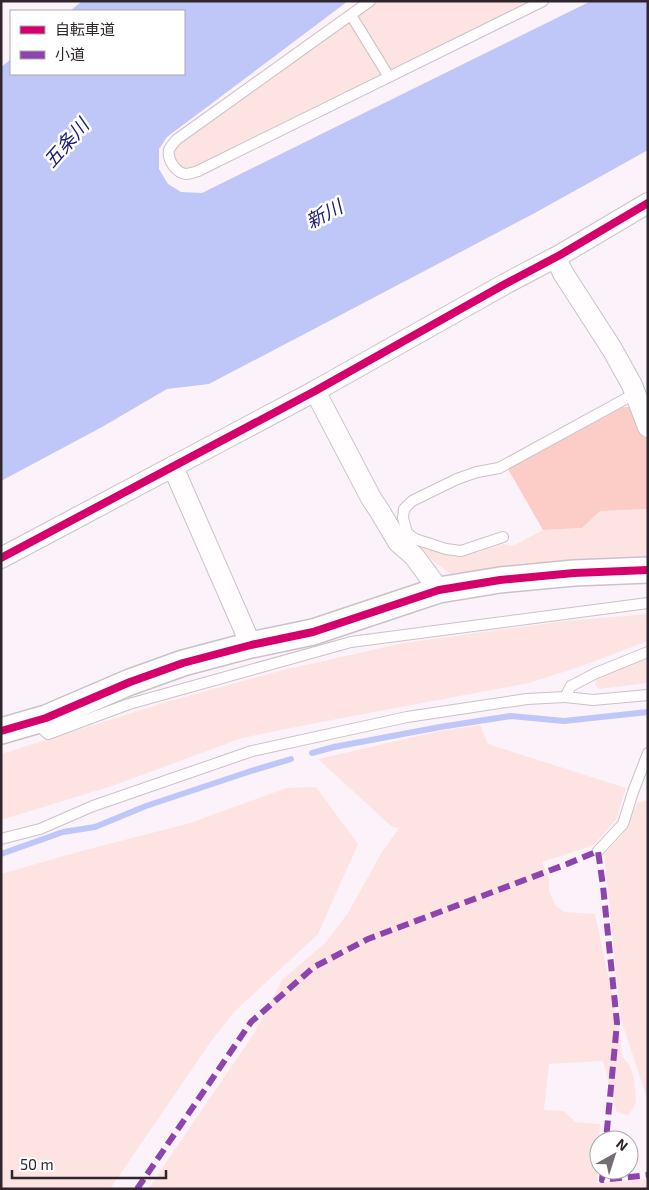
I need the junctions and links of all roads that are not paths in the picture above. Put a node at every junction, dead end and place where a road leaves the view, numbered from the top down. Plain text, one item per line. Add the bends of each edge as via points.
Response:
1 (370, 1) edge
2 (543, 1) edge
3 (351, 15) junction
4 (389, 77) junction
5 (648, 203) edge
6 (556, 258) junction
7 (315, 392) junction
8 (636, 394) junction
9 (648, 427) edge
10 (173, 467) junction
11 (503, 537) dead end
12 (409, 542) junction
13 (1, 558) edge
14 (648, 570) edge
15 (439, 590) junction
16 (648, 603) edge
17 (251, 644) junction
18 (648, 652) edge
19 (648, 696) edge
20 (565, 697) junction
21 (34, 721) junction
22 (1, 731) edge
23 (648, 753) edge
24 (1, 839) edge
25 (598, 851) dead end

1 - 3 lane
2 - 4 lane
3 - 4 lane
3 - 4 lane via 176,140 169,150 172,166 186,174 198,171
5 - 6 street
6 - 7 street
6 - 8 street
7 - 10 street
7 - 12 street via 398,542
8 - 9 street
8 - 12 lane via 499,468 457,478 412,501 404,509 402,518
10 - 13 street
10 - 17 street
11 - 12 lane via 461,551 415,539
12 - 15 street via 414,556
14 - 15 street via 500,580
15 - 17 street via 313,632
16 - 21 lane via 351,642 129,704 48,734
17 - 21 street via 183,663
18 - 20 lane via 571,686
19 - 20 lane via 593,700
20 - 24 lane via 527,699 407,717 252,751 93,806 40,829
21 - 22 street
23 - 25 lane via 622,824

